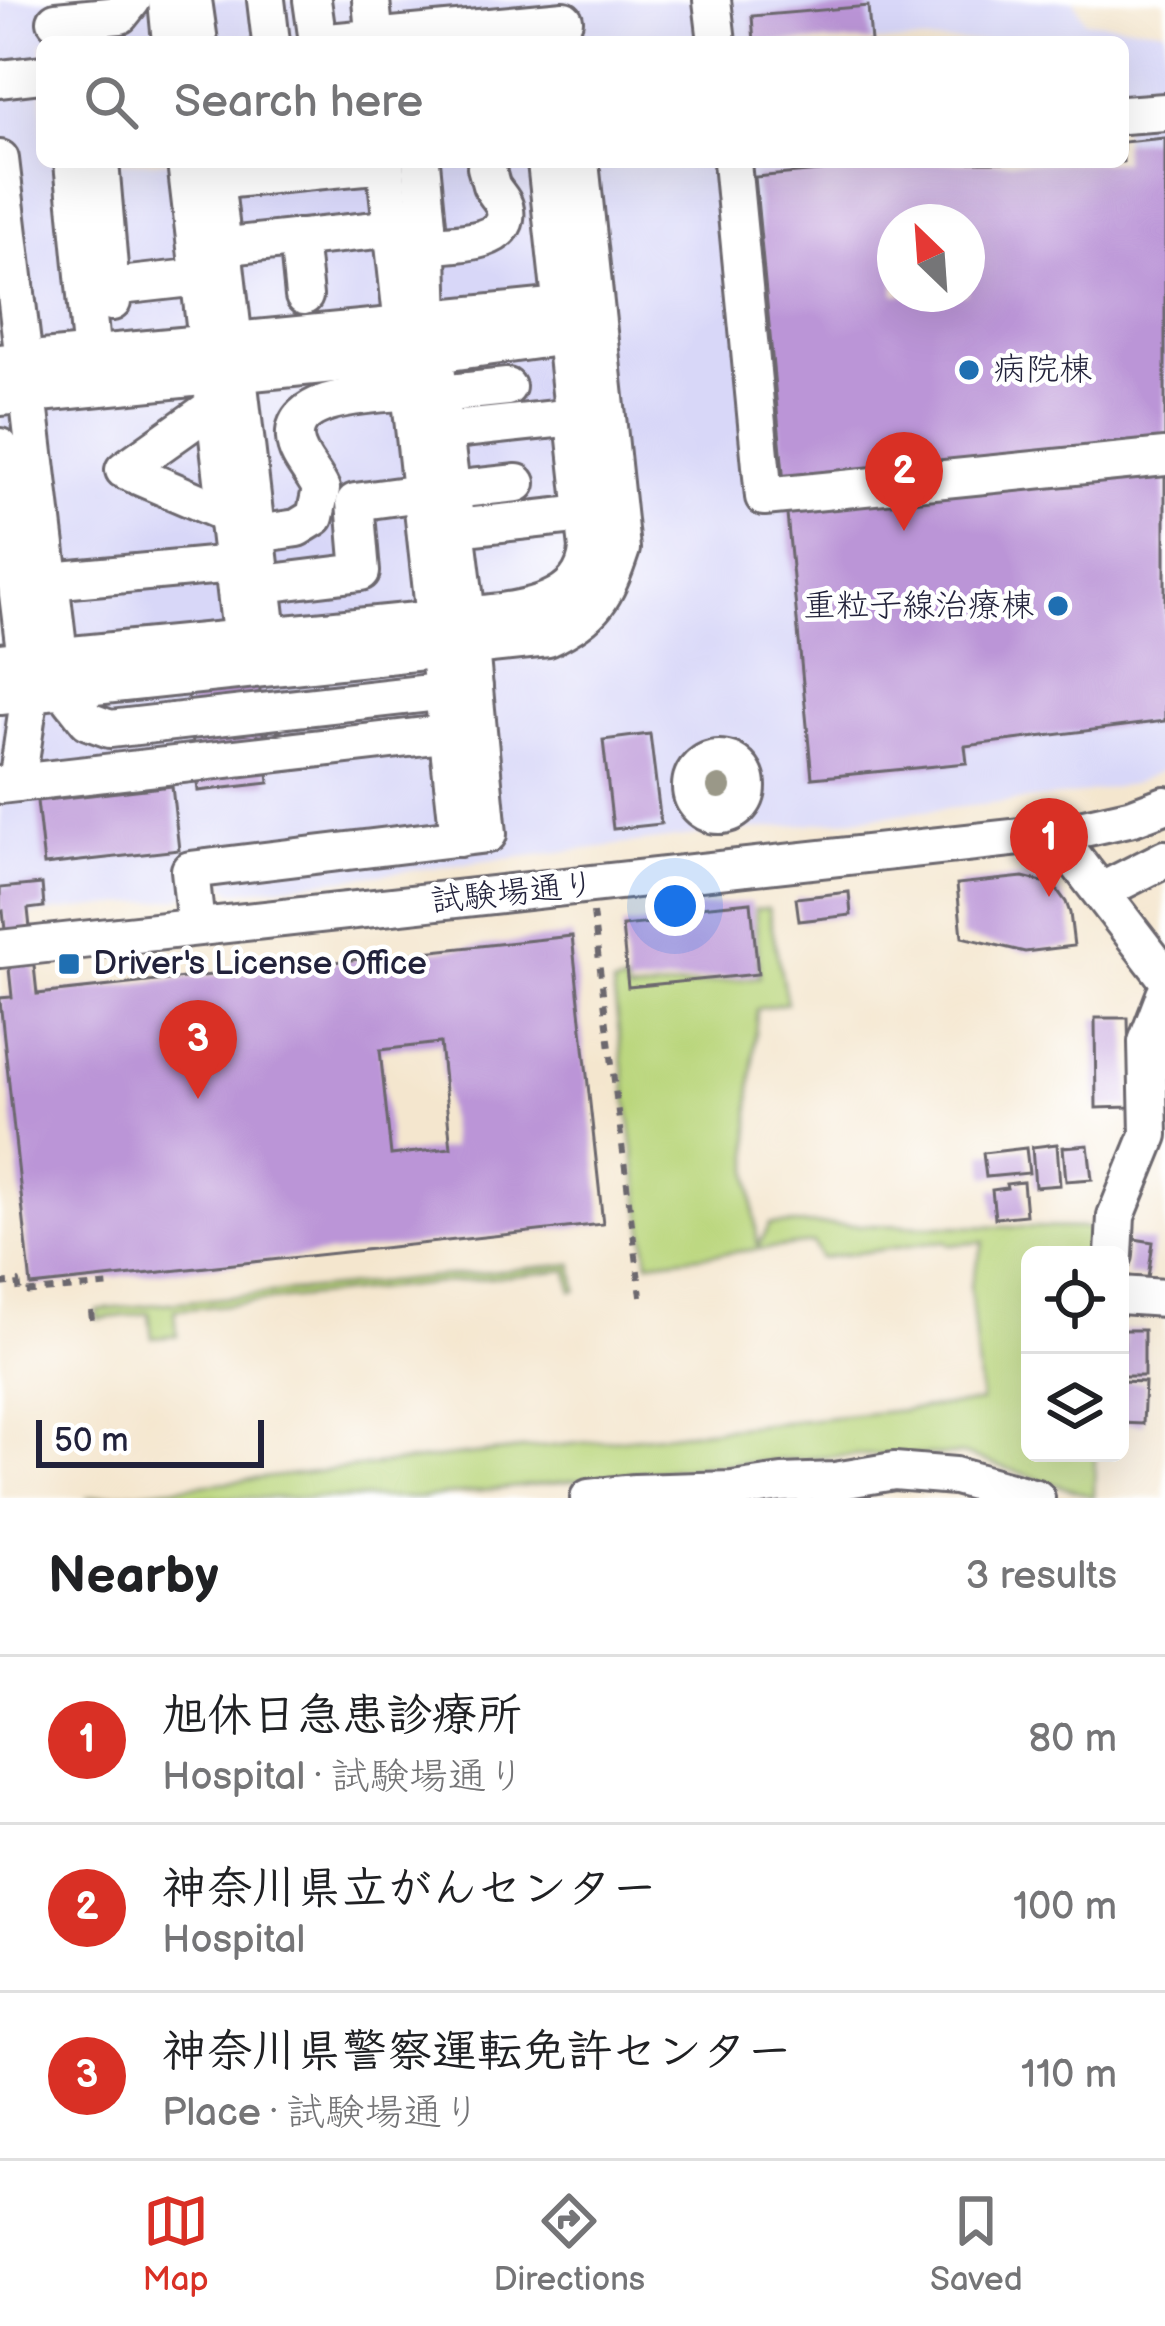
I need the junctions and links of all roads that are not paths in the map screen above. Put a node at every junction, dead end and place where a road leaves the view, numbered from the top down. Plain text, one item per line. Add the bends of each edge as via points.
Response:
1 (132, 0) edge
2 (167, 0) edge
3 (193, 0) edge
4 (266, 0) edge
5 (312, 0) edge
6 (712, 0) edge
7 (56, 21) edge
8 (547, 21) edge
9 (386, 26) edge
10 (170, 36) edge
11 (198, 36) edge
12 (271, 36) edge
13 (316, 36) edge
14 (350, 36) edge
15 (716, 36) edge
16 (36, 75) edge
17 (0, 79) edge
18 (36, 101) edge
19 (0, 104) edge
20 (1165, 112) edge
21 (1129, 115) edge
22 (0, 159) edge
23 (74, 168) edge
24 (101, 168) edge
25 (273, 168) edge
26 (387, 168) edge
27 (421, 168) edge
28 (486, 168) edge
29 (547, 168) edge
30 (580, 168) edge
31 (732, 168) edge
32 (200, 172) edge
33 (416, 233) junction
34 (298, 238) junction
35 (204, 258) junction
36 (110, 277) junction
37 (304, 296) dead end
38 (580, 319) junction
39 (421, 356) junction
40 (221, 368) junction
41 (106, 370) junction
42 (12, 379) edge
43 (487, 380) dead end
44 (574, 417) junction
45 (444, 431) junction
46 (0, 447) edge
47 (1165, 457) edge
48 (472, 482) junction
49 (584, 514) junction
50 (5, 521) edge
51 (242, 524) junction
52 (456, 528) junction
53 (248, 574) junction
54 (50, 581) junction
55 (453, 633) junction
56 (257, 653) junction
57 (30, 676) edge
58 (459, 690) junction
59 (110, 729) junction
60 (463, 731) junction
61 (12, 738) edge
62 (95, 774) junction
63 (9, 784) edge
64 (1165, 805) edge
65 (1055, 833) junction
66 (1165, 859) edge
67 (1102, 891) junction
68 (196, 927) junction
69 (0, 949) edge
70 (1165, 976) edge
71 (1165, 995) edge
72 (1114, 1246) edge
73 (1129, 1295) edge
74 (1165, 1298) edge
75 (635, 1495) edge
76 (590, 1498) edge
77 (1036, 1498) edge

1 - 7 street via 120,15
2 - 10 street
3 - 11 street
4 - 12 street
5 - 13 street
6 - 15 street
8 - 9 street
9 - 14 street
16 - 17 street
18 - 19 street
20 - 21 street
22 - 42 street
23 - 41 street
24 - 36 street
25 - 32 street
26 - 33 street
27 - 33 street
28 - 33 street via 507,214 501,229 487,238
29 - 38 street
30 - 38 street
31 - 47 street via 764,497
32 - 35 street
33 - 34 street
33 - 39 street
34 - 35 street
34 - 37 street
35 - 36 street
35 - 40 street
36 - 41 street
38 - 39 street
38 - 44 street
38 - 55 street via 621,548 611,580 589,615 548,638
39 - 40 street
39 - 43 street
39 - 45 street
39 - 48 street
39 - 51 street via 307,409 296,424 295,442 321,489 315,517 297,528
40 - 41 street
40 - 51 street
40 - 51 street via 124,470
41 - 42 street
42 - 54 street
44 - 45 street
44 - 49 street
45 - 48 street
46 - 50 street
48 - 52 street
48 - 53 street via 355,502 361,572
48 - 55 street
49 - 52 street
49 - 55 street via 586,562 559,597
50 - 57 street
51 - 53 street
52 - 55 street
53 - 54 street
53 - 56 street
54 - 57 street
55 - 56 street
55 - 58 street
56 - 57 street
57 - 59 street
57 - 61 street
58 - 59 street
58 - 60 street
59 - 62 street
60 - 62 street
60 - 68 street via 474,836 190,870
61 - 63 street
62 - 63 street
64 - 65 street, 試験場通り
65 - 67 street
65 - 68 street, 試験場通り
66 - 67 street
67 - 70 street
68 - 69 street, 試験場通り
71 - 72 street via 1147,1042 1149,1136 1116,1216
73 - 74 street
75 - 76 street
75 - 77 street via 894,1471 955,1476

